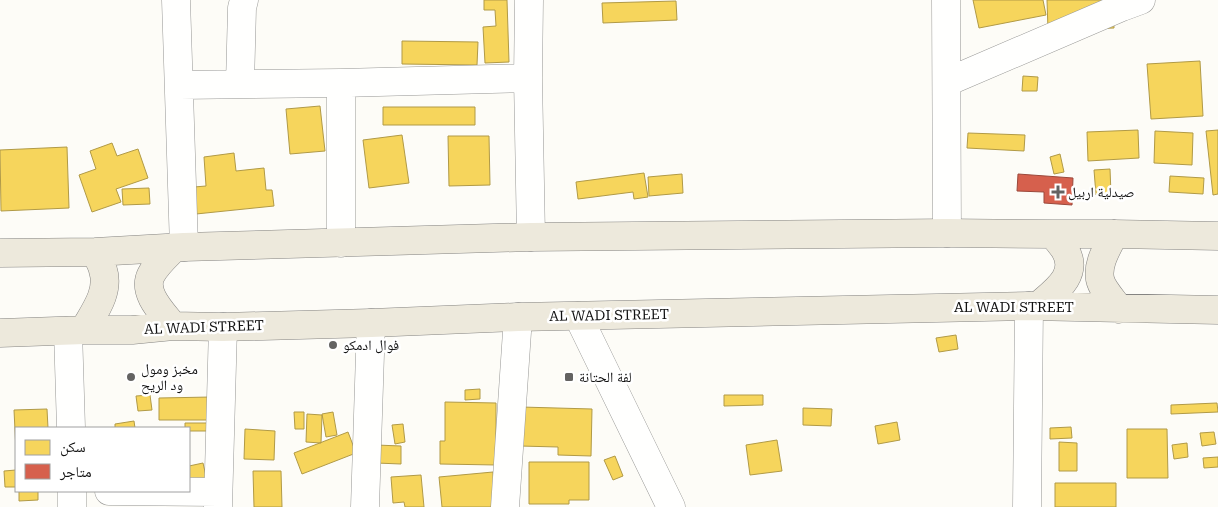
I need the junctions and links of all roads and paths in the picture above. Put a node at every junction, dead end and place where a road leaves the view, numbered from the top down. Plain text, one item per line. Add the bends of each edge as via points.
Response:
1 (176, 0) edge
2 (244, 0) edge
3 (529, 0) edge
4 (946, 0) edge
5 (1128, 2) edge
6 (528, 78) junction
7 (947, 82) junction
8 (341, 83) junction
9 (240, 84) junction
10 (180, 85) junction
11 (947, 233) junction
12 (1052, 234) junction
13 (1114, 234) junction
14 (1218, 236) edge
15 (531, 237) junction
16 (341, 243) junction
17 (179, 248) junction
18 (95, 252) junction
19 (0, 253) edge
20 (1033, 306) junction
21 (1119, 308) junction
22 (1218, 310) edge
23 (578, 316) junction
24 (518, 317) junction
25 (371, 323) junction
26 (173, 326) junction
27 (223, 327) junction
28 (76, 330) junction
29 (0, 333) edge
30 (71, 427) edge
31 (72, 492) edge
32 (123, 492) edge
33 (218, 499) edge
34 (72, 507) edge
35 (365, 507) edge
36 (505, 507) edge
37 (670, 507) edge
38 (1027, 507) edge

1 - 10 street
2 - 9 street
3 - 6 street
4 - 7 street
5 - 7 street
6 - 8 street
6 - 15 street
7 - 11 street
8 - 9 street
8 - 16 street
9 - 10 street
10 - 17 street
11 - 12 main road
11 - 15 main road
12 - 13 main road
12 - 20 main road via 1065,250 1069,268 1065,280
13 - 14 main road
13 - 21 main road via 1103,256 1100,280
15 - 16 main road
16 - 17 main road
17 - 18 main road
17 - 26 main road via 157,266 148,285 150,295
18 - 19 main road
18 - 28 main road via 103,269 105,288
20 - 21 main road, AL WADI STREET
20 - 23 main road, AL WADI STREET
20 - 38 street
21 - 22 main road, AL WADI STREET
23 - 24 main road, AL WADI STREET
23 - 37 street
24 - 25 main road, AL WADI STREET
24 - 36 street
25 - 27 main road, AL WADI STREET
25 - 35 street
26 - 27 main road, AL WADI STREET
26 - 28 main road, AL WADI STREET
27 - 33 street
28 - 29 main road, AL WADI STREET
28 - 30 street
31 - 34 street
32 - 33 street

